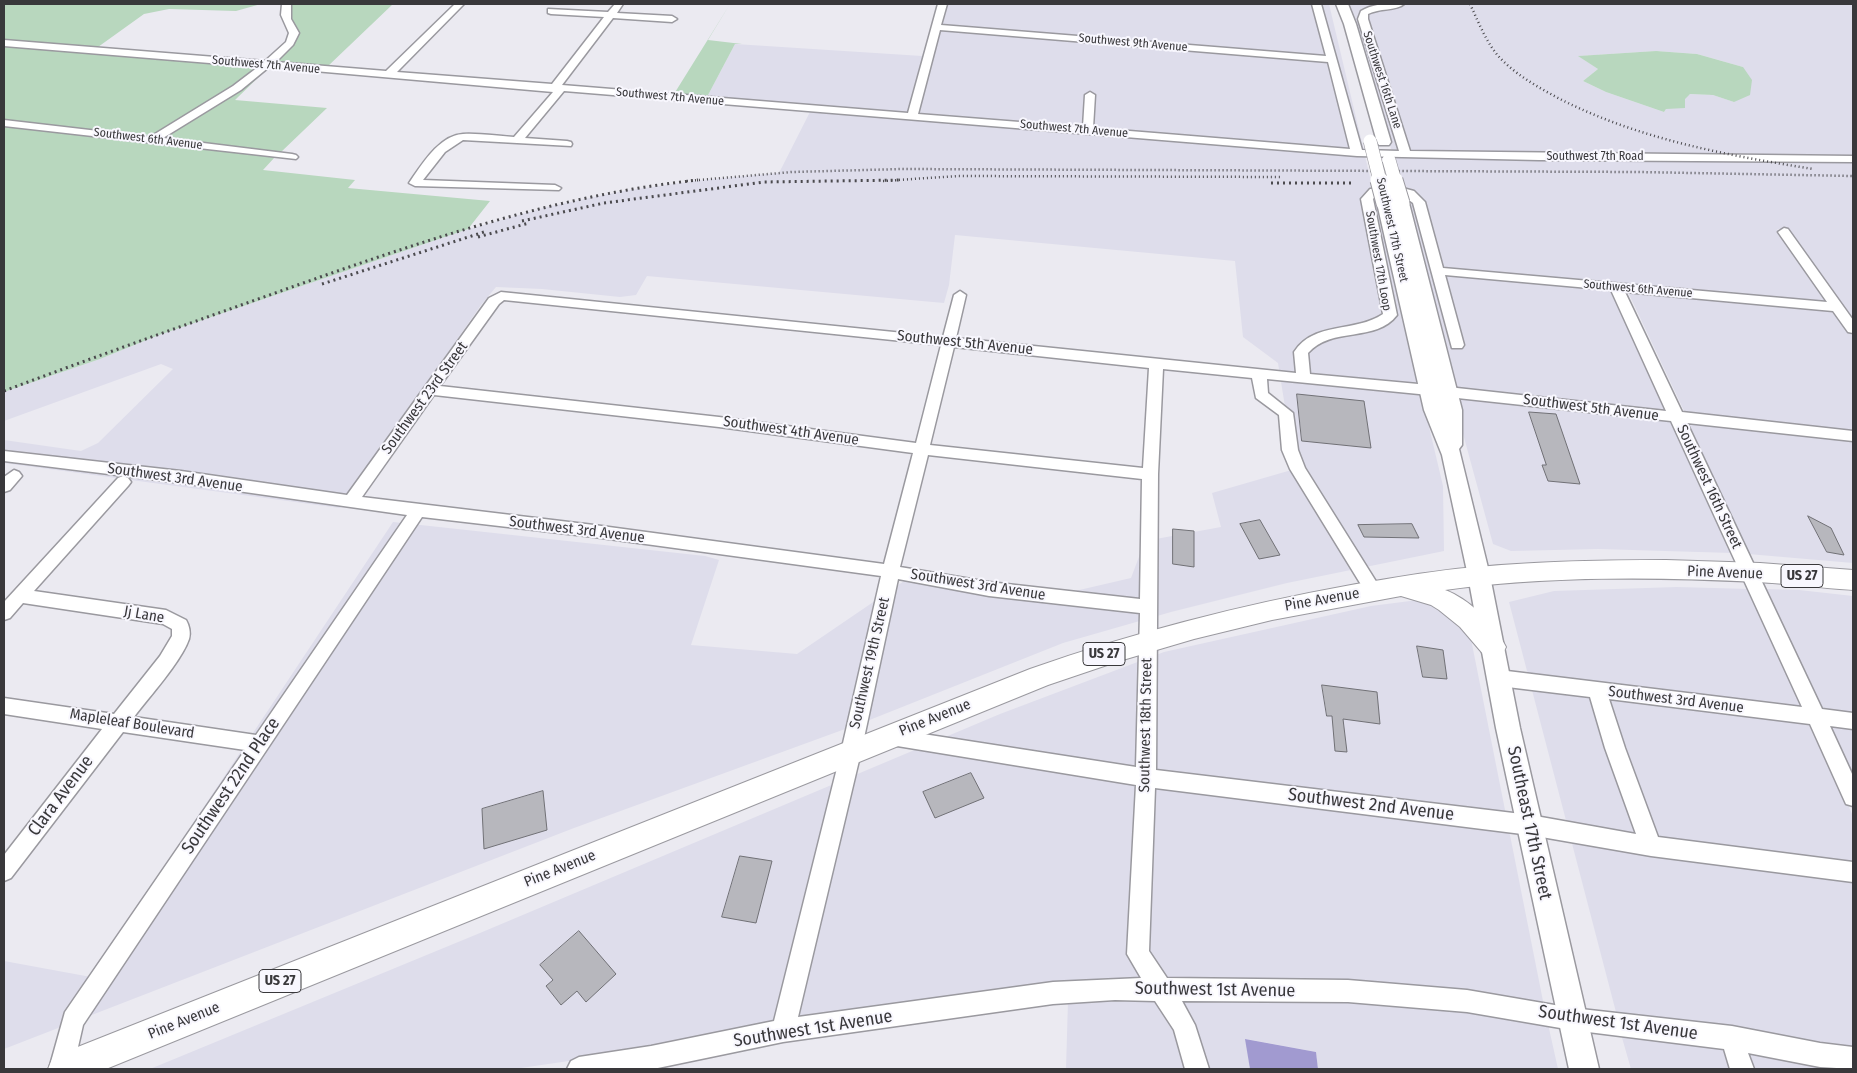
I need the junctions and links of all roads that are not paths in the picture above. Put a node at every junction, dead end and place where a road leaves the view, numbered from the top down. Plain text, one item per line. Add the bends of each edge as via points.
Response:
1 (286, 4) edge
2 (460, 4) edge
3 (619, 4) edge
4 (942, 4) edge
5 (1317, 4) edge
6 (1335, 4) edge
7 (1342, 4) edge
8 (1400, 4) edge
9 (551, 11) dead end
10 (610, 15) junction
11 (672, 19) dead end
12 (936, 27) junction
13 (4, 43) edge
14 (1331, 59) junction
15 (268, 64) junction
16 (388, 75) junction
17 (557, 89) junction
18 (1090, 95) dead end
19 (912, 117) junction
20 (4, 124) edge
21 (1088, 130) junction
22 (153, 140) junction
23 (517, 140) junction
24 (1377, 142) junction
25 (567, 144) dead end
26 (1336, 151) joint
27 (1357, 153) junction
28 (1406, 155) junction
29 (292, 157) dead end
30 (1853, 159) edge
31 (415, 183) joint
32 (555, 188) dead end
33 (1393, 202) junction
34 (1784, 232) dead end
35 (1438, 271) junction
36 (1616, 287) junction
37 (960, 295) dead end
38 (501, 296) joint
39 (1838, 307) junction
40 (1853, 329) edge
41 (948, 342) junction
42 (1457, 345) dead end
43 (1156, 364) junction
44 (1259, 374) junction
45 (1304, 378) junction
46 (431, 390) junction
47 (1429, 390) junction
48 (1448, 392) junction
49 (1676, 418) junction
50 (1853, 436) edge
51 (922, 449) junction
52 (1452, 455) junction
53 (4, 456) edge
54 (1150, 474) junction
55 (123, 482) dead end
56 (351, 502) junction
57 (418, 511) junction
58 (891, 571) junction
59 (1750, 573) junction
60 (1479, 576) junction
61 (1853, 580) edge
62 (1386, 589) junction
63 (19, 596) junction
64 (1149, 607) junction
65 (4, 613) edge
66 (1148, 640) junction
67 (1493, 647) junction
68 (1499, 678) junction
69 (1597, 690) junction
70 (4, 706) edge
71 (1816, 717) junction
72 (1853, 721) edge
73 (117, 722) junction
74 (889, 736) junction
75 (260, 744) junction
76 (851, 752) junction
77 (1146, 778) junction
78 (1853, 797) edge
79 (1530, 825) junction
80 (1651, 846) junction
81 (4, 871) edge
82 (1853, 872) edge
83 (1162, 989) junction
84 (1572, 1019) junction
85 (783, 1031) junction
86 (1732, 1038) junction
87 (1853, 1059) edge
88 (649, 1064) edge
89 (61, 1069) edge
90 (65, 1069) edge
91 (579, 1069) edge
92 (1197, 1069) edge
93 (1584, 1069) edge
94 (1742, 1069) edge

1 - 15 street via 284,11 294,33 290,44
2 - 16 street
3 - 10 street
4 - 12 street
5 - 14 street
6 - 24 main road, Southwest 17th Street
7 - 24 main road, Southwest 17th Street via 1350,24
8 - 28 street, Southwest 16th Lane via 1371,9 1363,19
9 - 10 street
10 - 11 street
10 - 17 street
12 - 14 street, Southwest 9th Avenue
12 - 19 street
13 - 15 street, Southwest 7th Avenue
14 - 27 street
15 - 16 street, Southwest 7th Avenue
15 - 22 street via 237,88
16 - 17 street, Southwest 7th Avenue
17 - 19 street, Southwest 7th Avenue
17 - 23 street
18 - 21 street
19 - 21 street, Southwest 7th Avenue
20 - 22 street, Southwest 6th Avenue
21 - 26 street, Southwest 7th Avenue
22 - 29 street, Southwest 6th Avenue
23 - 25 street
23 - 31 street via 456,139 427,166
24 - 33 main road, Southwest 17th Street, bridge
26 - 27 street, Southwest 7th Road
27 - 28 street, Southwest 7th Road
28 - 30 street, Southwest 7th Road
31 - 32 street
33 - 47 main road, Southwest 17th Street
33 - 48 main road, Southwest 17th Street
34 - 39 street
35 - 36 street, Southwest 6th Avenue
35 - 42 street, Southwest 17th Loop
35 - 45 street, Southwest 17th Loop via 1415,196 1402,191 1374,191 1367,199 1390,315 1380,324 1364,330 1323,334 1308,342 1301,352
36 - 39 street, Southwest 6th Avenue
36 - 49 street, Southwest 16th Street
37 - 41 street, Southwest 19th Street
38 - 41 street, Southwest 5th Avenue
38 - 46 street, Southwest 23rd Street via 494,301
39 - 40 street
41 - 43 street, Southwest 5th Avenue
41 - 51 street, Southwest 19th Street
43 - 44 street, Southwest 5th Avenue
43 - 54 street, Southwest 18th Street
44 - 45 street, Southwest 5th Avenue
44 - 62 street via 1261,395 1286,412 1290,450 1298,469
45 - 47 street, Southwest 5th Avenue
46 - 51 street, Southwest 4th Avenue via 719,422
46 - 56 street, Southwest 23rd Street
47 - 52 main road, Southwest 17th Street
48 - 49 street, Southwest 5th Avenue
48 - 52 main road, Southwest 17th Street via 1452,410
49 - 50 street, Southwest 5th Avenue
49 - 59 street, Southwest 16th Street
51 - 54 street, Southwest 4th Avenue
51 - 58 street, Southwest 19th Street
52 - 60 main road, Southwest 17th Street
53 - 56 street, Southwest 3rd Avenue
54 - 64 street, Southwest 18th Street
55 - 63 street
56 - 57 street, Southwest 3rd Avenue
57 - 58 street, Southwest 3rd Avenue
57 - 75 street, Southwest 22nd Place
58 - 64 street, Southwest 3rd Avenue via 989,589
58 - 76 street, Southwest 19th Street
59 - 60 highway, Pine Avenue / US 27 via 1616,570
59 - 61 highway, Pine Avenue / US 27
59 - 71 street, Southwest 16th Street
60 - 62 highway, Pine Avenue / US 27
60 - 67 main road, Southeast 17th Street
62 - 66 highway, Pine Avenue / US 27 via 1269,609
62 - 67 highway via 1440,598 1469,619
63 - 65 street
63 - 73 street, Jj Lane via 166,617 180,625 180,638 166,661
64 - 66 street, Southwest 18th Street
66 - 74 highway, Pine Avenue / US 27 via 1039,677
66 - 77 street, Southwest 18th Street
67 - 68 main road, Southeast 17th Street
68 - 69 street, Southwest 3rd Avenue
68 - 79 main road, Southeast 17th Street
69 - 71 street, Southwest 3rd Avenue
69 - 80 street
70 - 73 street, Mapleleaf Boulevard
71 - 72 street, Southwest 3rd Avenue
71 - 78 street, Southwest 16th Street
73 - 75 street, Mapleleaf Boulevard
73 - 81 street, Clara Avenue
74 - 76 highway, Pine Avenue / US 27
74 - 77 street, Southwest 2nd Avenue
75 - 89 street, Southwest 22nd Place via 72,1020
76 - 85 street, Southwest 19th Street
76 - 90 highway, Pine Avenue / US 27
77 - 79 street, Southwest 2nd Avenue
77 - 83 street, Southwest 18th Street via 1138,954
79 - 80 street, Southwest 2nd Avenue
79 - 84 main road, Southeast 17th Street
80 - 82 street, Southwest 2nd Avenue
83 - 84 street, Southwest 1st Avenue via 1373,993 1467,1001
83 - 85 street, Southwest 1st Avenue via 1053,993
83 - 92 street, Southwest 18th Street via 1184,1025
84 - 86 street, Southwest 1st Avenue
84 - 93 main road, Southeast 17th Street
85 - 88 street, Southwest 1st Avenue
86 - 87 street, Southwest 1st Avenue
86 - 94 street
88 - 91 street, Southwest 1st Avenue

